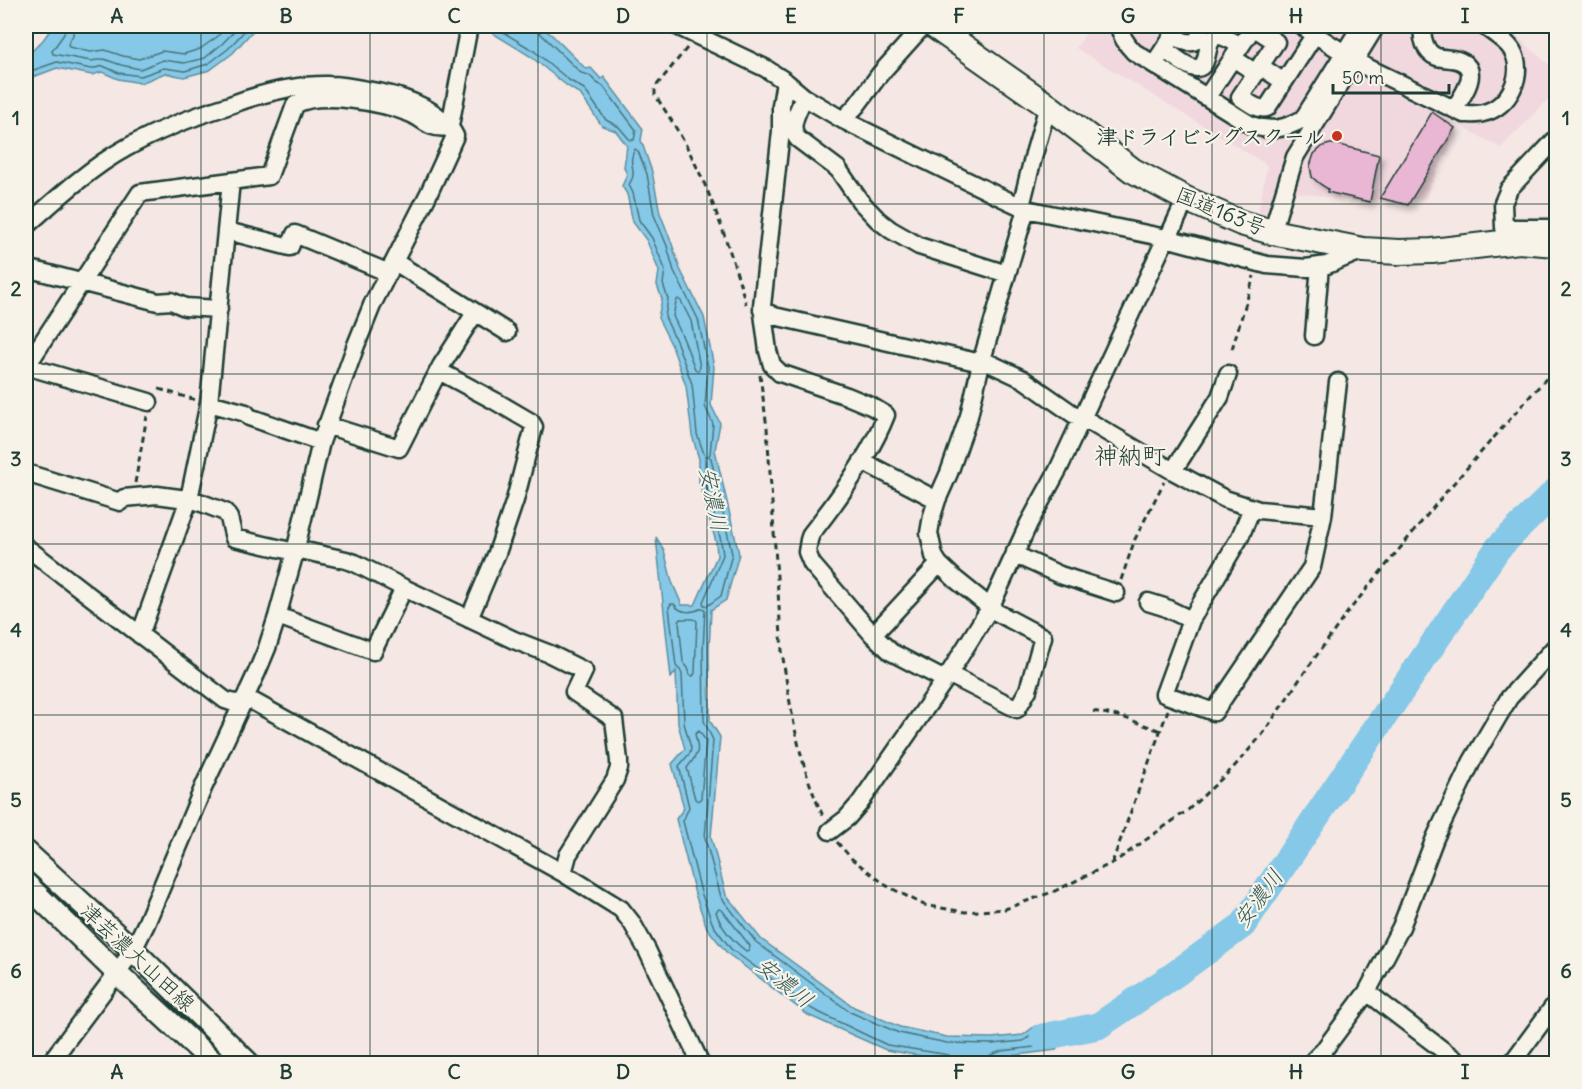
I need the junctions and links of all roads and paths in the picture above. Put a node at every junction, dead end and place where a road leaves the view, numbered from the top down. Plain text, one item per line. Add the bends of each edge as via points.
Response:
1 (469, 26) edge
2 (677, 26) edge
3 (923, 26) edge
4 (934, 26) edge
5 (1119, 26) edge
6 (1201, 26) edge
7 (1361, 26) edge
8 (1376, 26) edge
9 (1423, 26) edge
10 (1484, 26) edge
11 (1249, 27) edge
12 (1176, 30) edge
13 (1308, 30) edge
14 (695, 34) junction
15 (1164, 49) junction
16 (1236, 52) junction
17 (1349, 57) junction
18 (1154, 64) junction
19 (785, 81) junction
20 (1284, 82) junction
21 (804, 97) junction
22 (1207, 97) junction
23 (1048, 106) junction
24 (1454, 109) junction
25 (843, 120) junction
26 (450, 126) junction
27 (1557, 139) edge
28 (1536, 161) junction
29 (1557, 161) edge
30 (231, 181) junction
31 (1186, 199) junction
32 (1024, 207) junction
33 (26, 226) edge
34 (1557, 228) edge
35 (227, 231) junction
36 (1272, 232) junction
37 (1167, 238) junction
38 (1557, 244) edge
39 (1363, 250) junction
40 (1258, 262) junction
41 (1320, 266) junction
42 (26, 268) edge
43 (392, 268) junction
44 (1007, 274) junction
45 (81, 283) junction
46 (754, 308) junction
47 (219, 309) junction
48 (475, 313) junction
49 (507, 332) dead end
50 (1314, 336) dead end
51 (1232, 349) dead end
52 (981, 363) junction
53 (26, 367) edge
54 (759, 368) dead end
55 (1557, 368) edge
56 (439, 371) junction
57 (1228, 374) dead end
58 (1338, 382) dead end
59 (149, 402) junction
60 (209, 403) junction
61 (1083, 418) junction
62 (326, 425) junction
63 (321, 442) junction
64 (862, 461) junction
65 (1172, 470) junction
66 (26, 473) edge
67 (189, 499) junction
68 (126, 500) junction
69 (937, 500) junction
70 (1252, 508) junction
71 (1323, 516) junction
72 (26, 547) edge
73 (295, 551) junction
74 (1016, 552) junction
75 (939, 564) junction
76 (404, 588) junction
77 (1116, 593) joint
78 (1148, 602) dead end
79 (990, 608) junction
80 (277, 617) junction
81 (470, 619) junction
82 (1191, 620) junction
83 (140, 635) junction
84 (873, 635) junction
85 (1557, 646) edge
86 (946, 677) junction
87 (1173, 698) junction
88 (244, 700) junction
89 (1094, 711) dead end
90 (1161, 731) junction
91 (830, 831) junction
92 (26, 852) edge
93 (1112, 863) junction
94 (562, 873) junction
95 (26, 884) edge
96 (133, 950) junction
97 (117, 973) junction
98 (1367, 992) junction
99 (1557, 1003) edge
100 (49, 1064) edge
101 (215, 1064) edge
102 (249, 1064) edge
103 (700, 1064) edge
104 (1310, 1064) edge
105 (1461, 1064) edge
106 (1511, 1064) edge

1 - 26 street
2 - 14 street
3 - 25 street
4 - 23 highway, 国道163号
5 - 18 street via 1125,43
6 - 12 street via 1198,39 1191,42 1182,42
7 - 17 street
8 - 17 street
9 - 24 street via 1423,39 1432,54 1460,60 1469,70 1469,84
10 - 24 street via 1510,47 1516,57 1517,78 1498,107 1464,114
11 - 16 street
11 - 20 street via 1276,42 1260,66
12 - 15 street
13 - 17 street
13 - 20 street
14 - 19 street
14 - 46 path via 657,85 655,95 688,149
15 - 16 street via 1197,68 1205,63 1212,39 1225,37
15 - 18 street
16 - 20 street via 1256,73 1240,97 1260,109 1267,108
16 - 22 street
17 - 22 street via 1303,119 1287,127 1251,125
17 - 24 street
17 - 36 street via 1295,157
18 - 22 street
19 - 21 street
19 - 46 street via 762,300
21 - 25 street
21 - 44 street via 794,121 794,135 838,169 878,220 919,246
23 - 31 highway, 国道163号 via 1132,170
23 - 32 street
25 - 32 street
26 - 30 street via 438,128 410,113 351,99 304,100 296,105 268,176
26 - 33 street via 397,96 328,84 277,90 196,116 124,149
26 - 43 street via 455,136
27 - 28 street
28 - 29 street
28 - 34 street via 1509,189 1503,203 1504,228
30 - 35 street
30 - 45 street via 141,193
31 - 36 highway, 国道163号
31 - 37 street
32 - 37 street
32 - 44 street
35 - 43 street via 290,247 295,234
35 - 47 street
36 - 39 highway, 国道163号
37 - 40 street
37 - 61 street
38 - 39 highway, 国道163号 via 1519,242 1432,251
39 - 41 street
40 - 41 street
40 - 51 path
41 - 50 street
42 - 45 street
43 - 48 street via 433,285
43 - 62 street via 373,303
44 - 52 street
45 - 47 street via 158,302
45 - 53 street
46 - 52 street via 774,316
46 - 64 street via 772,364 780,373 847,396 886,415
47 - 60 street
48 - 49 street
48 - 56 street
52 - 61 street via 1023,379
52 - 69 street via 969,416
53 - 59 street
54 - 91 path via 767,428 782,651 805,768
55 - 93 path via 1446,492 1347,613 1262,735 1239,761 1188,810
56 - 62 street via 399,448
56 - 81 street via 534,427 515,500
57 - 65 street via 1220,397
58 - 71 street
59 - 60 path via 154,388
59 - 68 path
60 - 63 street
60 - 67 street
61 - 65 street
61 - 74 street
62 - 63 street
63 - 73 street
64 - 69 street
64 - 84 street via 811,534 807,552 817,571
65 - 70 street via 1225,499
65 - 77 path via 1135,539
66 - 68 street
67 - 68 street via 157,495
67 - 73 street via 225,512 234,538
67 - 83 street
69 - 75 street via 929,533
70 - 71 street
70 - 82 street via 1240,537
71 - 87 street via 1312,567 1214,712
72 - 83 street
73 - 76 street via 346,560
73 - 80 street
74 - 77 street via 1060,575
74 - 79 street
75 - 79 street
75 - 84 street
76 - 80 street via 373,651
76 - 81 street
78 - 82 street
79 - 86 street
79 - 86 street via 1043,637 1029,690 1017,710
80 - 88 street
81 - 94 street via 584,671 574,692 614,719 619,761 615,780 568,855
82 - 87 street via 1164,694
83 - 88 street via 225,700
84 - 86 street via 891,652
85 - 98 street via 1509,698 1472,761 1435,838 1401,927
86 - 91 street via 855,810
87 - 90 path
88 - 94 street
88 - 96 street
89 - 90 path
90 - 93 path
91 - 93 path via 852,859 887,886 924,905 965,912 1005,909 1055,891
92 - 96 main road, 津芸濃大山田線
94 - 103 street via 627,916
95 - 97 main road, 津芸濃大山田線
96 - 97 street
96 - 102 main road, 津芸濃大山田線
97 - 100 street
97 - 101 main road, 津芸濃大山田線
98 - 104 street
98 - 105 street
99 - 106 street

